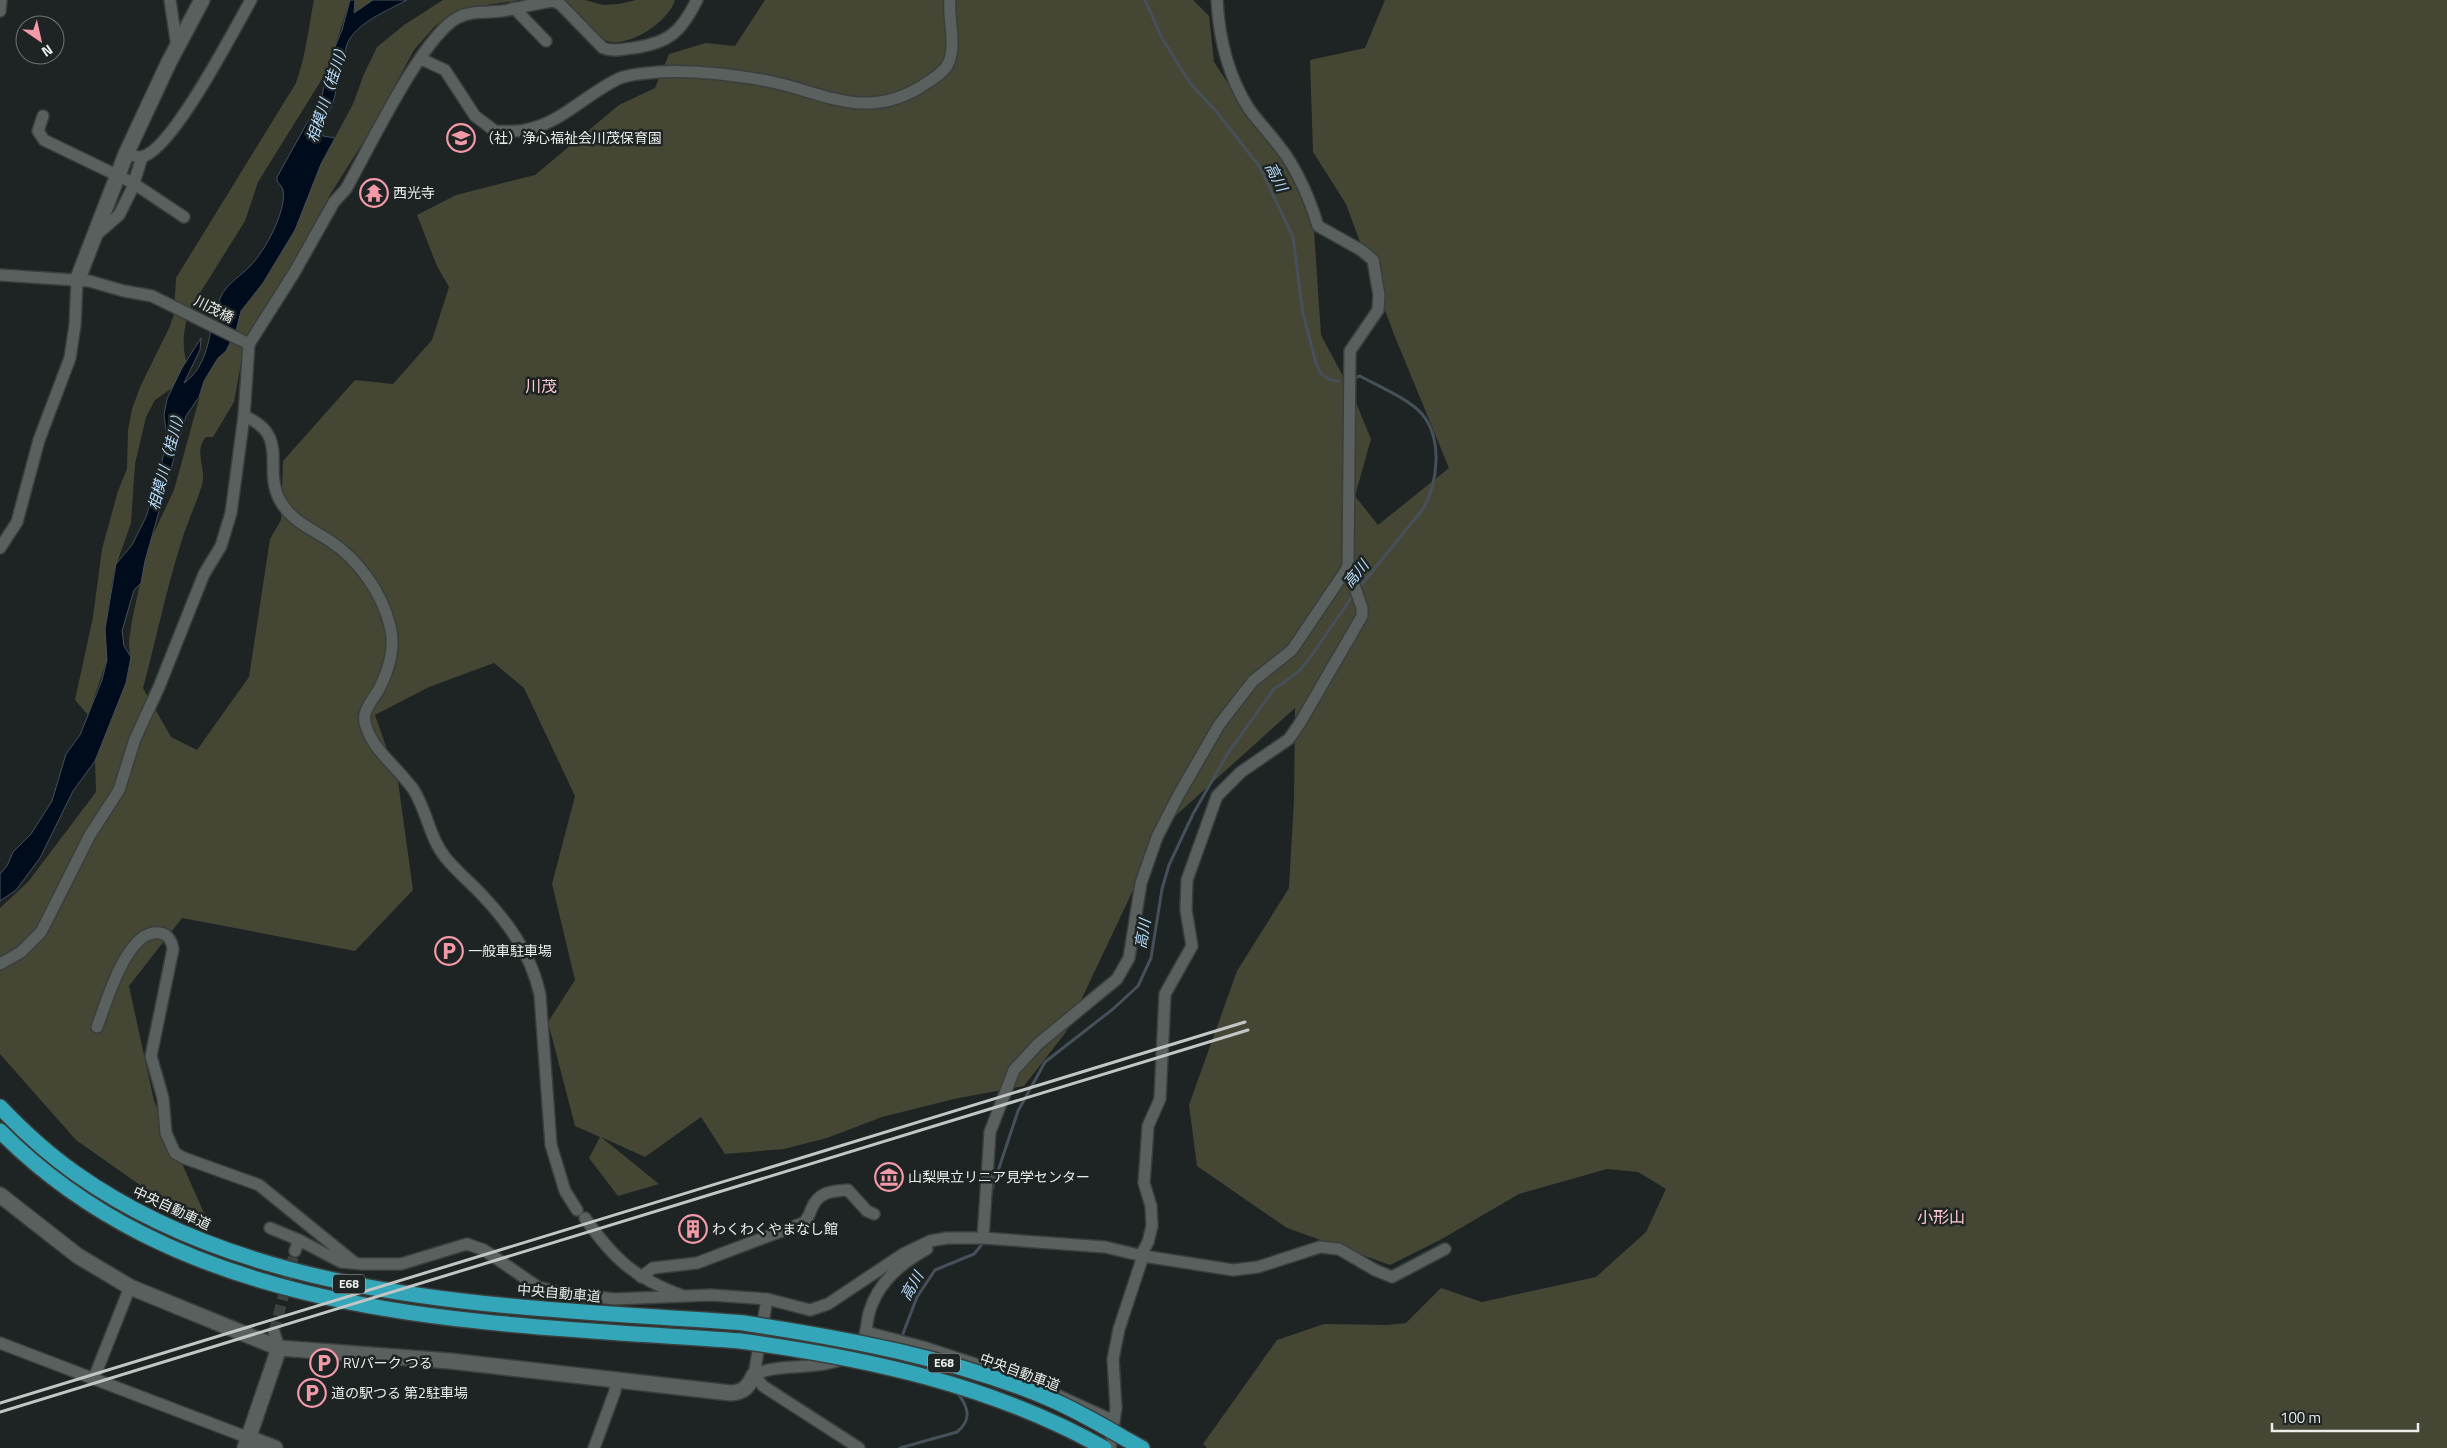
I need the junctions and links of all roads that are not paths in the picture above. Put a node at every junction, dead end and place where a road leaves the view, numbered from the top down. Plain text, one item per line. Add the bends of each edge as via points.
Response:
1 (1, 0) edge
2 (170, 0) edge
3 (202, 0) edge
4 (251, 0) edge
5 (697, 0) edge
6 (950, 0) edge
7 (1217, 0) edge
8 (514, 8) junction
9 (0, 11) edge
10 (546, 41) dead end
11 (177, 47) junction
12 (421, 59) junction
13 (43, 116) dead end
14 (126, 154) junction
15 (142, 157) junction
16 (118, 175) junction
17 (134, 183) junction
18 (184, 217) dead end
19 (95, 235) junction
20 (0, 275) edge
21 (77, 281) junction
22 (246, 342) junction
23 (244, 416) junction
24 (0, 548) edge
25 (1348, 567) junction
26 (0, 964) edge
27 (97, 1027) dead end
28 (0, 1107) edge
29 (0, 1131) edge
30 (0, 1195) edge
31 (874, 1214) dead end
32 (270, 1228) dead end
33 (947, 1238) junction
34 (983, 1238) junction
35 (1445, 1249) dead end
36 (1142, 1256) junction
37 (355, 1263) junction
38 (641, 1277) junction
39 (130, 1288) junction
40 (685, 1296) junction
41 (767, 1298) junction
42 (274, 1332) tunnel mouth
43 (866, 1332) junction
44 (0, 1343) edge
45 (279, 1348) junction
46 (754, 1375) junction
47 (94, 1378) junction
48 (616, 1378) junction
49 (1114, 1421) junction
50 (247, 1443) edge
51 (1137, 1445) edge
52 (275, 1448) edge
53 (594, 1448) edge
54 (858, 1448) edge
55 (1104, 1448) edge
56 (1110, 1448) edge

1 - 9 street
2 - 11 street
3 - 11 street
4 - 15 street via 180,120 167,138
5 - 8 street via 682,27 665,41 610,51 603,48 561,5 547,2
6 - 12 street via 948,65 913,92 881,103 859,105 836,101 762,80 650,73 619,78 569,112 526,130 495,131 475,116 445,70
7 - 25 street via 1219,31 1234,79 1249,108 1299,175 1318,226 1373,260 1378,310 1350,351
8 - 10 street
8 - 12 street via 474,12 459,17 442,30
11 - 14 street
12 - 22 street via 346,189 334,202 294,273
13 - 16 street via 38,131 44,140
14 - 15 street
14 - 16 street
15 - 17 street
16 - 17 street
16 - 19 street
17 - 18 street
17 - 19 street via 119,215
19 - 21 street
20 - 21 street, 川茂橋
21 - 22 street, 川茂橋 via 89,280 152,296
21 - 24 street via 70,358 39,440 17,522
22 - 23 street
23 - 26 street via 231,513 221,546 204,574 135,738 119,790 90,834 41,932 21,952
23 - 38 street via 259,422 270,435 274,490 285,509 356,563 380,600 393,644 389,666 364,716 367,730 413,790 440,850 502,918 520,944 537,978 551,1145 565,1191 599,1238 621,1262
25 - 34 street via 1292,650 1252,681 1219,725 1178,796 1157,837 1141,883 1129,958 1117,979 1038,1044 1014,1070 990,1132
25 - 36 street via 1362,616 1289,739 1241,772 1217,796 1187,880 1186,910 1192,946 1165,994 1160,1099 1148,1126 1144,1183 1151,1206 1152,1226
27 - 37 street via 114,983 135,943 153,933 169,938 174,950 151,1056 163,1098 166,1132 175,1153 259,1185
28 - 51 highway, 中央自動車道 / E68, bridge via 74,1173 139,1212 209,1244 302,1273 355,1285 450,1299 744,1323 907,1352 1051,1400
29 - 55 highway, E68, bridge via 58,1180 122,1223 188,1254 269,1284 345,1302 443,1316 740,1341 850,1359 948,1384 1016,1406
30 - 39 street via 78,1256
31 - 38 street via 867,1211 848,1190 831,1191 821,1194 815,1201 803,1224 697,1262 653,1268
32 - 37 street via 297,1246 341,1262
33 - 34 street
33 - 41 street via 930,1241 903,1254 819,1308 810,1310
33 - 43 street via 922,1252 884,1282 875,1295
34 - 36 street via 1105,1247
35 - 36 street via 1392,1277 1339,1249 1320,1247 1258,1267 1233,1270
36 - 49 street via 1113,1358
37 - 40 street via 402,1264 467,1244 484,1250 538,1287 558,1292 614,1299
38 - 40 street
39 - 45 street
39 - 47 street
40 - 41 street
41 - 46 street
42 - 45 street
43 - 46 street via 857,1349 829,1362 764,1369
43 - 49 street via 1024,1380
44 - 47 street
45 - 48 street
45 - 50 street
46 - 48 street via 748,1386 740,1392 731,1393
46 - 54 street via 763,1386
47 - 50 street
48 - 53 street via 615,1391
49 - 56 street
50 - 52 street

